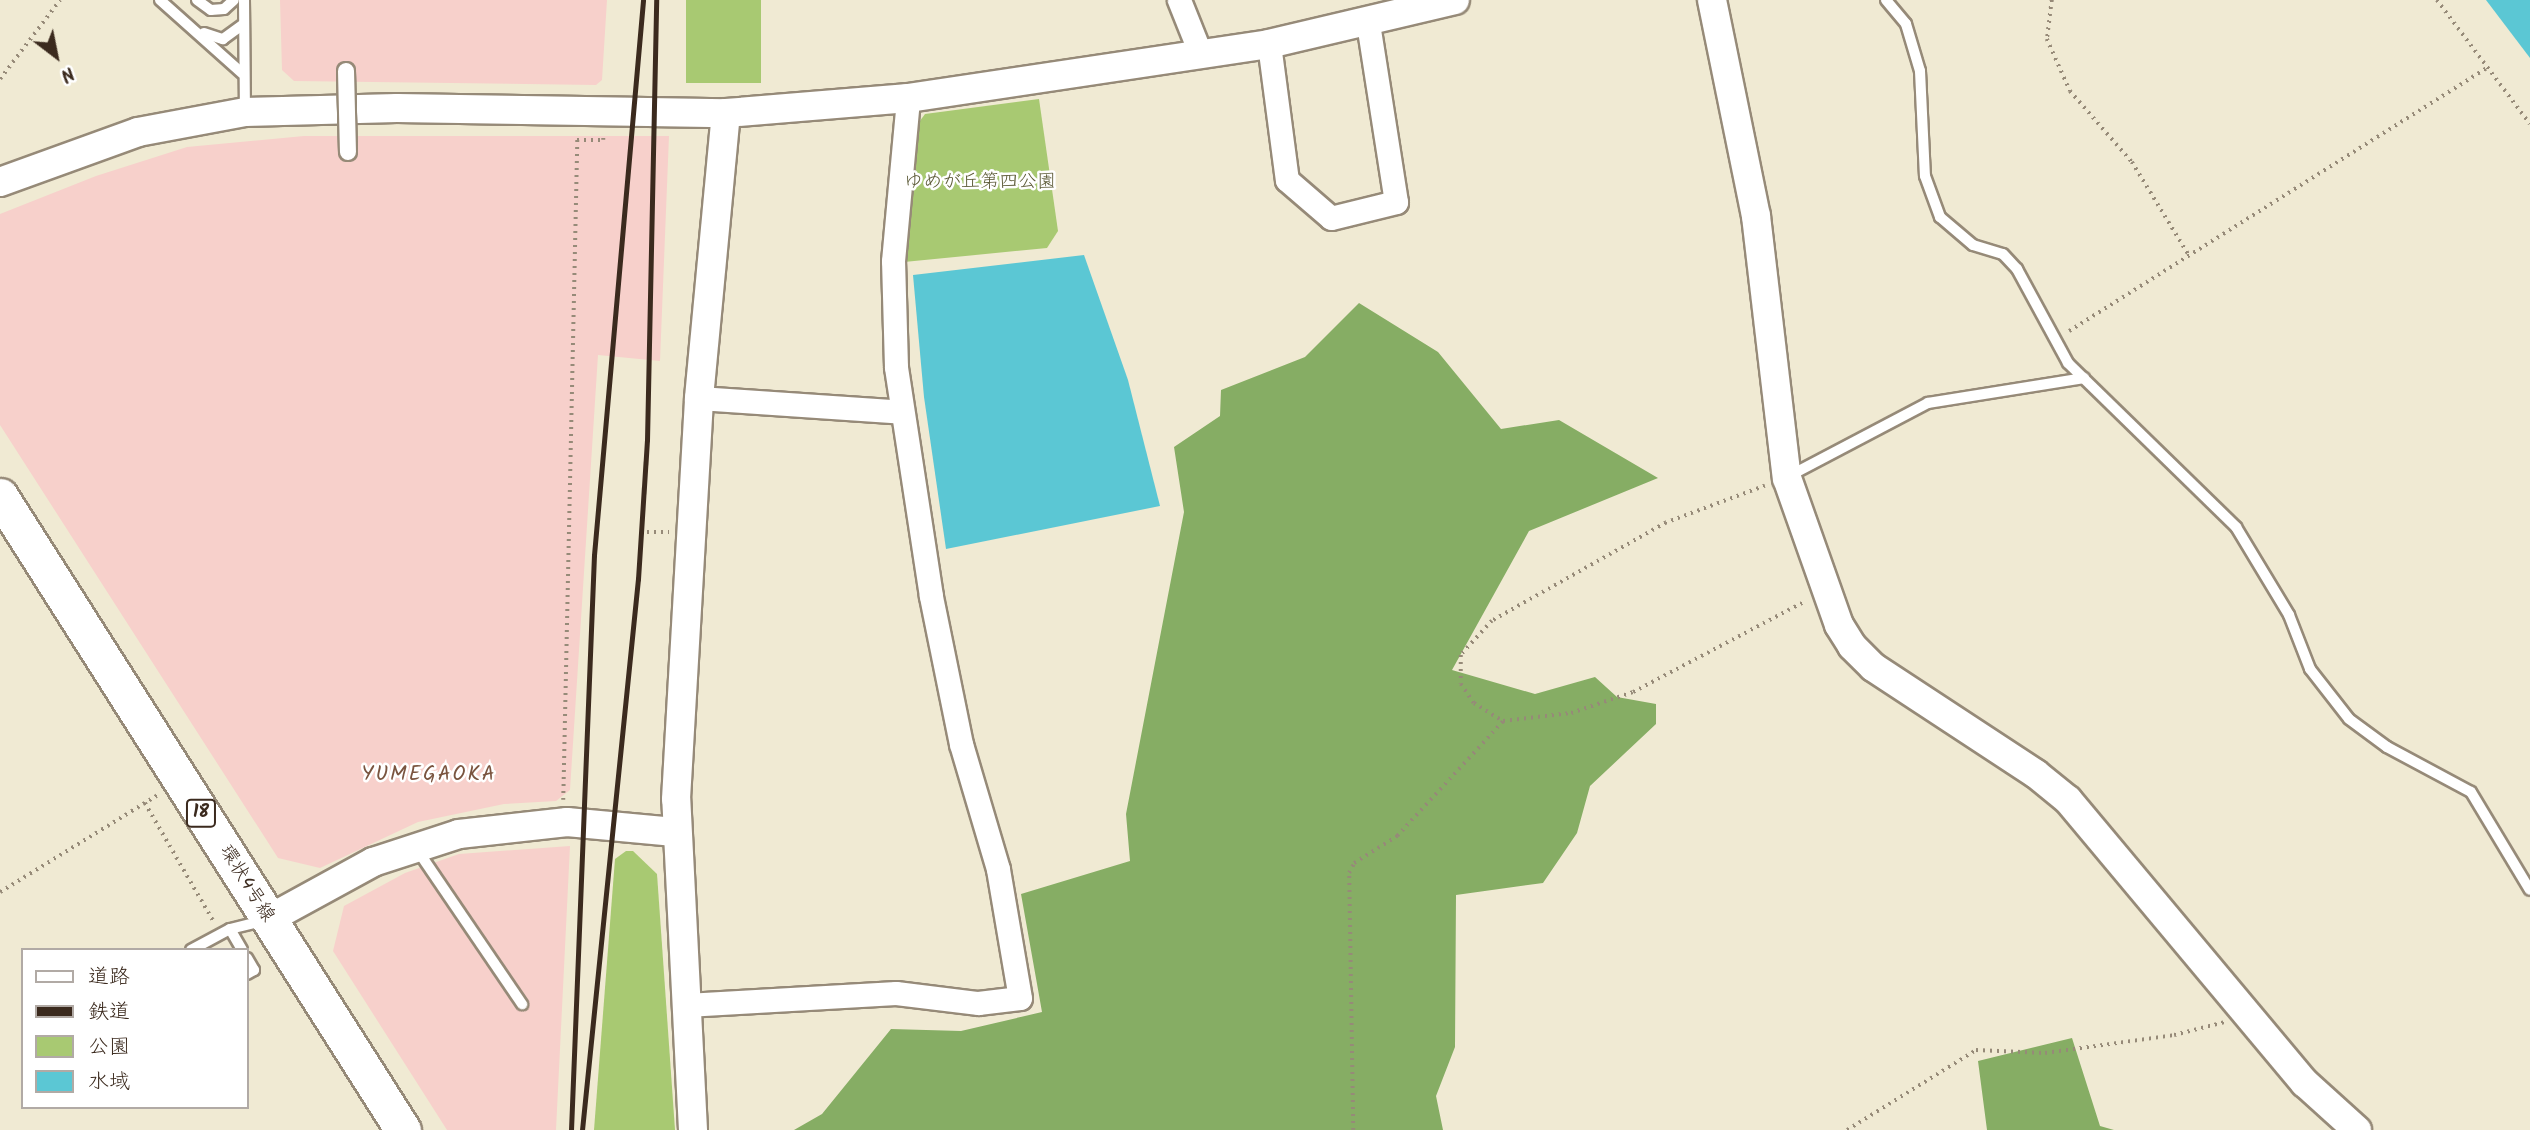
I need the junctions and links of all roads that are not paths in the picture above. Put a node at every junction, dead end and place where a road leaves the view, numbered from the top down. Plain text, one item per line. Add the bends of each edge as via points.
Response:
1 (160, 0) edge
2 (197, 0) edge
3 (234, 0) edge
4 (244, 0) edge
5 (1179, 0) edge
6 (1455, 0) edge
7 (1712, 0) edge
8 (1886, 0) edge
9 (244, 24) junction
10 (1368, 24) junction
11 (203, 33) junction
12 (1269, 44) junction
13 (1201, 55) junction
14 (346, 71) dead end
15 (242, 72) junction
16 (908, 98) junction
17 (245, 112) junction
18 (726, 113) junction
19 (348, 152) dead end
20 (0, 182) edge
21 (2084, 378) junction
22 (699, 398) junction
23 (902, 412) junction
24 (1787, 478) junction
25 (0, 496) edge
26 (675, 832) junction
27 (415, 845) junction
28 (2530, 890) edge
29 (269, 919) junction
30 (225, 931) junction
31 (195, 948) edge
32 (240, 948) edge
33 (248, 960) edge
34 (248, 973) edge
35 (522, 1004) dead end
36 (686, 1005) junction
37 (403, 1130) edge
38 (693, 1130) edge
39 (2357, 1130) edge

1 - 11 lane
2 - 3 lane via 211,10 224,9
4 - 9 lane
5 - 13 street
6 - 10 street
7 - 24 street via 1756,216
8 - 21 lane via 1906,24 1920,71 1925,177 1940,217 1973,245 2003,254 2017,269 2055,340
9 - 11 lane via 223,38
9 - 15 lane via 247,60
10 - 12 street
10 - 12 street via 1396,202 1331,218 1287,180
11 - 15 lane
12 - 13 street
13 - 16 street
14 - 19 street, bridge
15 - 17 lane
16 - 18 street
16 - 23 street via 893,261
17 - 18 street via 347,108
17 - 20 street via 138,132
18 - 22 street
21 - 24 lane via 1928,403
21 - 28 lane via 2236,527 2289,615 2310,669 2349,719 2387,747 2471,792
22 - 23 street
22 - 26 street
23 - 36 street via 961,744 998,869 1020,998 978,1003 896,993
24 - 39 street via 1826,590 1852,646 1873,667 2068,800 2305,1083
25 - 29 main road, 環状4号線 / 18
26 - 27 street via 567,822 512,825
26 - 36 street
27 - 29 street via 373,862
27 - 35 lane
29 - 30 lane
29 - 37 main road, 環状4号線 / 18
30 - 31 lane
30 - 32 lane
33 - 34 lane via 254,970
36 - 38 street

